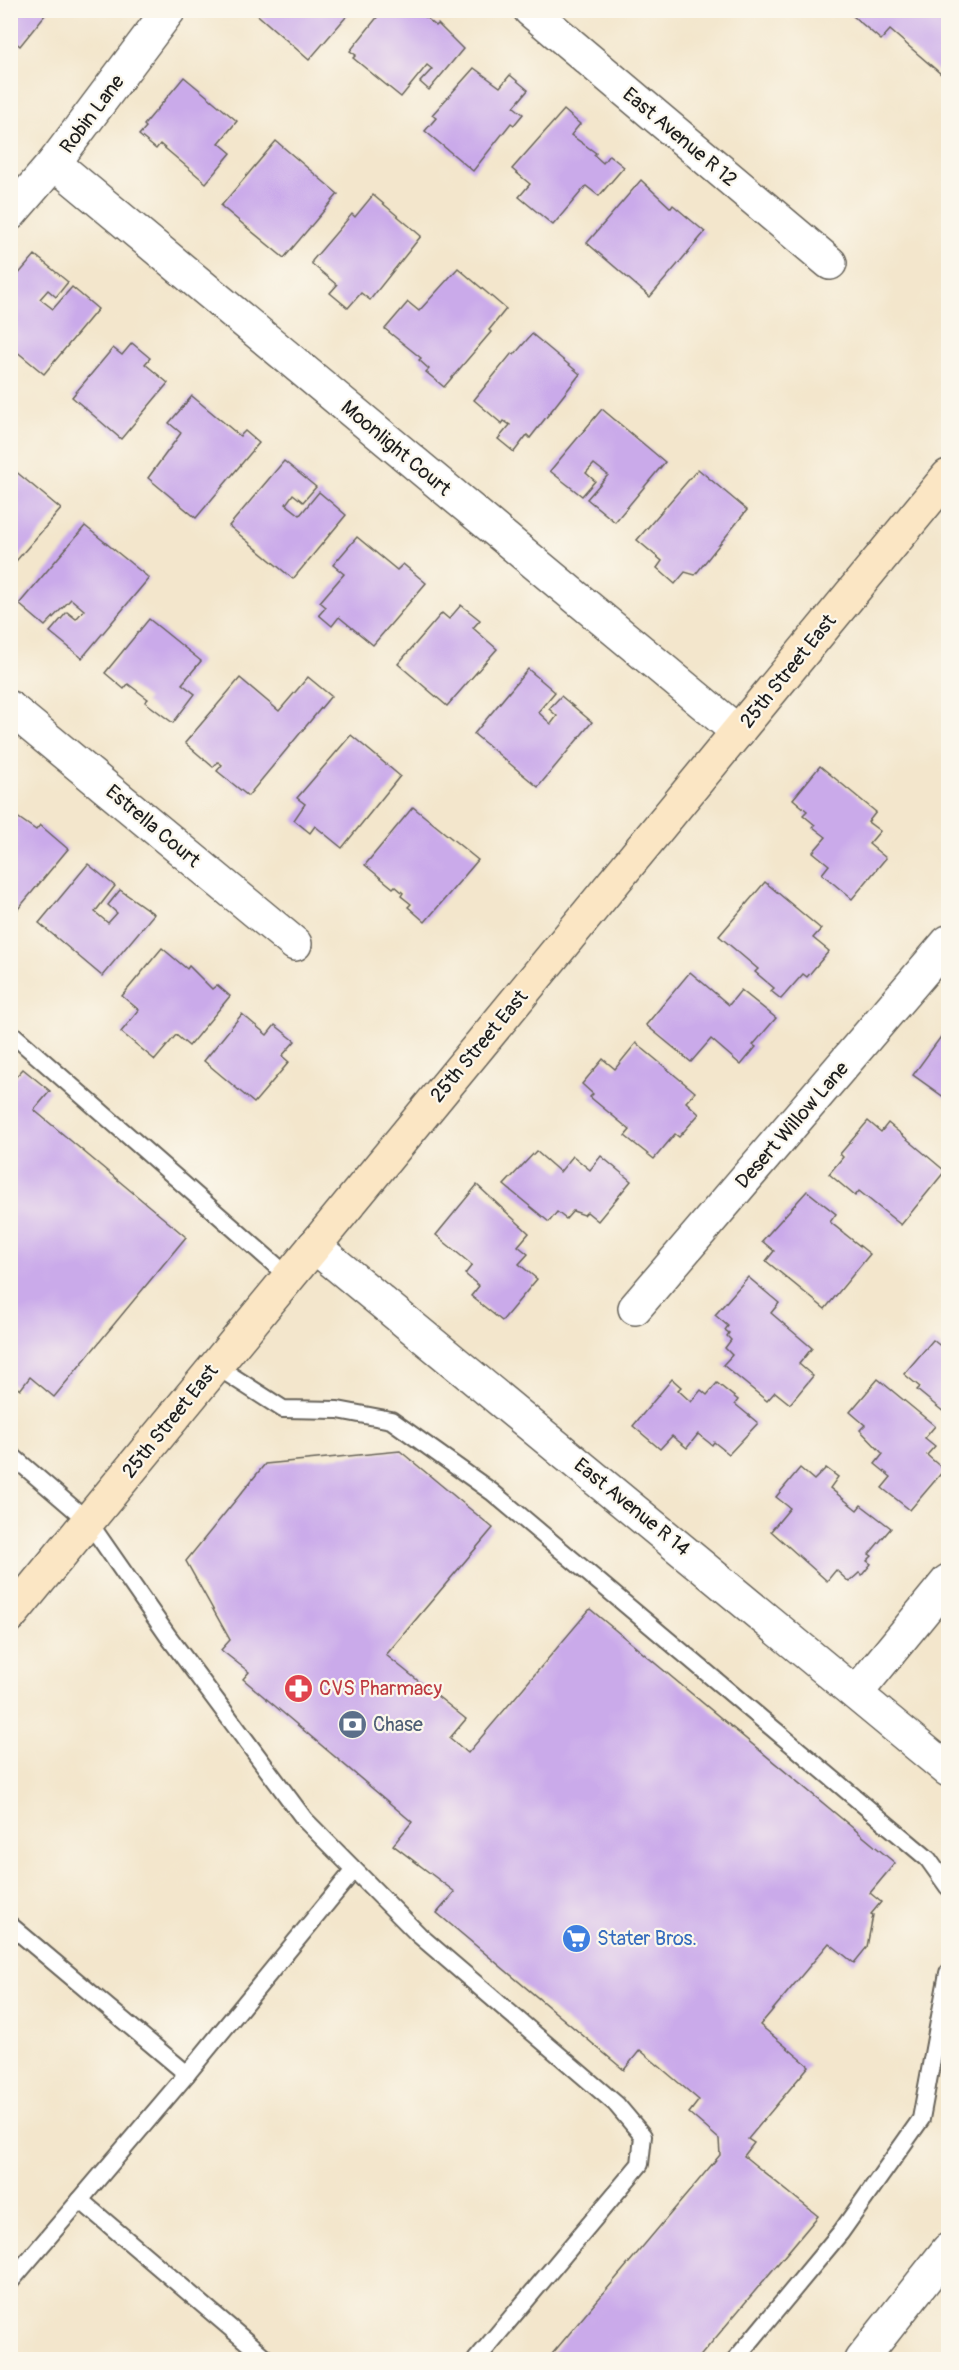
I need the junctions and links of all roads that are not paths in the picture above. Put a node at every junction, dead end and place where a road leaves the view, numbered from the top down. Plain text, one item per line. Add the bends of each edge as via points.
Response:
1 (169, 10) edge
2 (531, 10) edge
3 (54, 163) junction
4 (10, 214) edge
5 (830, 263) dead end
6 (948, 476) edge
7 (10, 708) edge
8 (738, 732) junction
9 (948, 942) edge
10 (295, 944) dead end
11 (10, 1032) edge
12 (314, 1246) junction
13 (289, 1276) junction
14 (635, 1308) dead end
15 (216, 1366) junction
16 (10, 1454) edge
17 (88, 1521) junction
18 (948, 1581) edge
19 (10, 1616) edge
20 (856, 1692) junction
21 (948, 1770) edge
22 (354, 1870) junction
23 (948, 1887) edge
24 (10, 1925) edge
25 (948, 1973) edge
26 (187, 2074) junction
27 (80, 2200) junction
28 (948, 2250) edge
29 (10, 2282) edge
30 (268, 2360) edge
31 (476, 2360) edge
32 (735, 2360) edge
33 (861, 2360) edge

1 - 3 street, Robin Lane
2 - 5 street, East Avenue R 12
3 - 4 street, Robin Lane
3 - 8 street, Moonlight Court
6 - 8 main road, 25th Street East
7 - 10 street, Estrella Court
8 - 12 main road, 25th Street East
9 - 14 street, Desert Willow Lane
11 - 13 lane
12 - 13 main road, 25th Street East
12 - 20 street, East Avenue R 14
13 - 15 main road, 25th Street East
15 - 17 main road, 25th Street East
15 - 23 lane via 283,1409 338,1410 391,1420 400,1426 520,1515 928,1859
16 - 17 lane
17 - 19 main road, 25th Street East
17 - 22 lane via 305,1820
18 - 20 street
20 - 21 street, East Avenue R 14
22 - 26 lane
22 - 31 lane via 419,1935 616,2104 643,2136 640,2164
24 - 26 lane
25 - 32 lane via 921,2119 841,2232
26 - 27 lane
27 - 29 lane
27 - 30 lane
28 - 33 street

